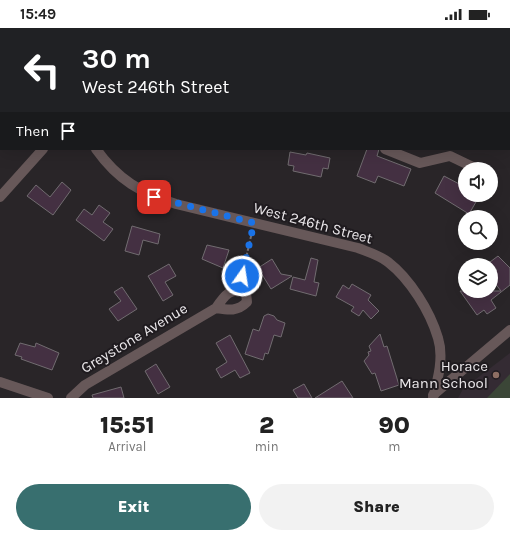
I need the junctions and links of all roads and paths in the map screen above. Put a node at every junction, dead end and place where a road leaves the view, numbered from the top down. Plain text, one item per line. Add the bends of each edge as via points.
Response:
1 (42, 150) edge
2 (97, 150) edge
3 (388, 150) edge
4 (451, 152) edge
5 (466, 162) edge
6 (0, 197) edge
7 (254, 223) junction
8 (239, 289) junction
9 (216, 308) junction
10 (510, 330) edge
11 (0, 382) edge
12 (432, 397) edge
13 (48, 398) edge
14 (71, 398) edge

1 - 6 street
2 - 7 street, West 246th Street via 109,166 136,188 176,204
3 - 4 street via 420,163
4 - 5 street
7 - 8 path
7 - 12 street, West 246th Street via 373,253 400,272 421,301 438,338 439,372
8 - 9 street, Greystone Avenue via 230,291
8 - 9 street via 246,293 246,302 241,308
9 - 14 street, Greystone Avenue via 86,385
10 - 12 street
11 - 13 street

